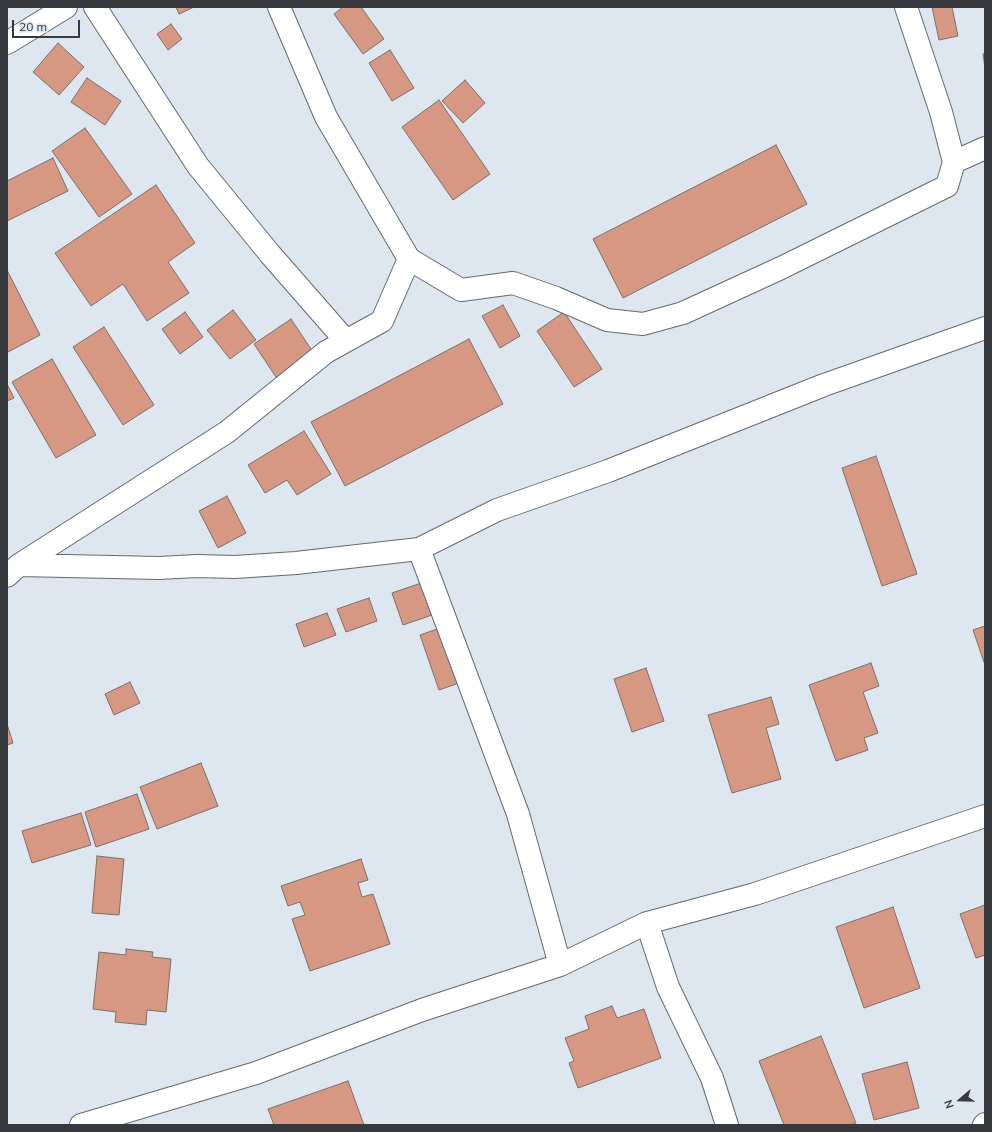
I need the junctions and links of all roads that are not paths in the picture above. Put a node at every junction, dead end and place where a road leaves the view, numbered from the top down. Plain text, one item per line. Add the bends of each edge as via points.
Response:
1 (66, 7) edge
2 (95, 7) edge
3 (279, 7) edge
4 (906, 7) edge
5 (7, 43) edge
6 (985, 148) edge
7 (954, 162) junction
8 (409, 259) junction
9 (985, 328) edge
10 (346, 341) junction
11 (419, 549) junction
12 (13, 570) edge
13 (985, 816) edge
14 (647, 923) junction
15 (560, 965) junction
16 (81, 1125) edge
17 (727, 1125) edge

1 - 5 street
2 - 10 street via 198,166
3 - 8 street via 326,117
4 - 7 street via 941,112
6 - 7 street
7 - 8 street via 947,186 683,313 643,324 607,320 513,283 461,290
8 - 10 street via 382,321
9 - 11 street via 824,385 608,471 497,510
10 - 12 street via 326,352 227,432
11 - 12 street via 235,567
11 - 15 street via 518,814
13 - 14 street via 755,894
14 - 15 street
14 - 17 street via 668,987 712,1078
15 - 16 street via 422,1010 256,1073

